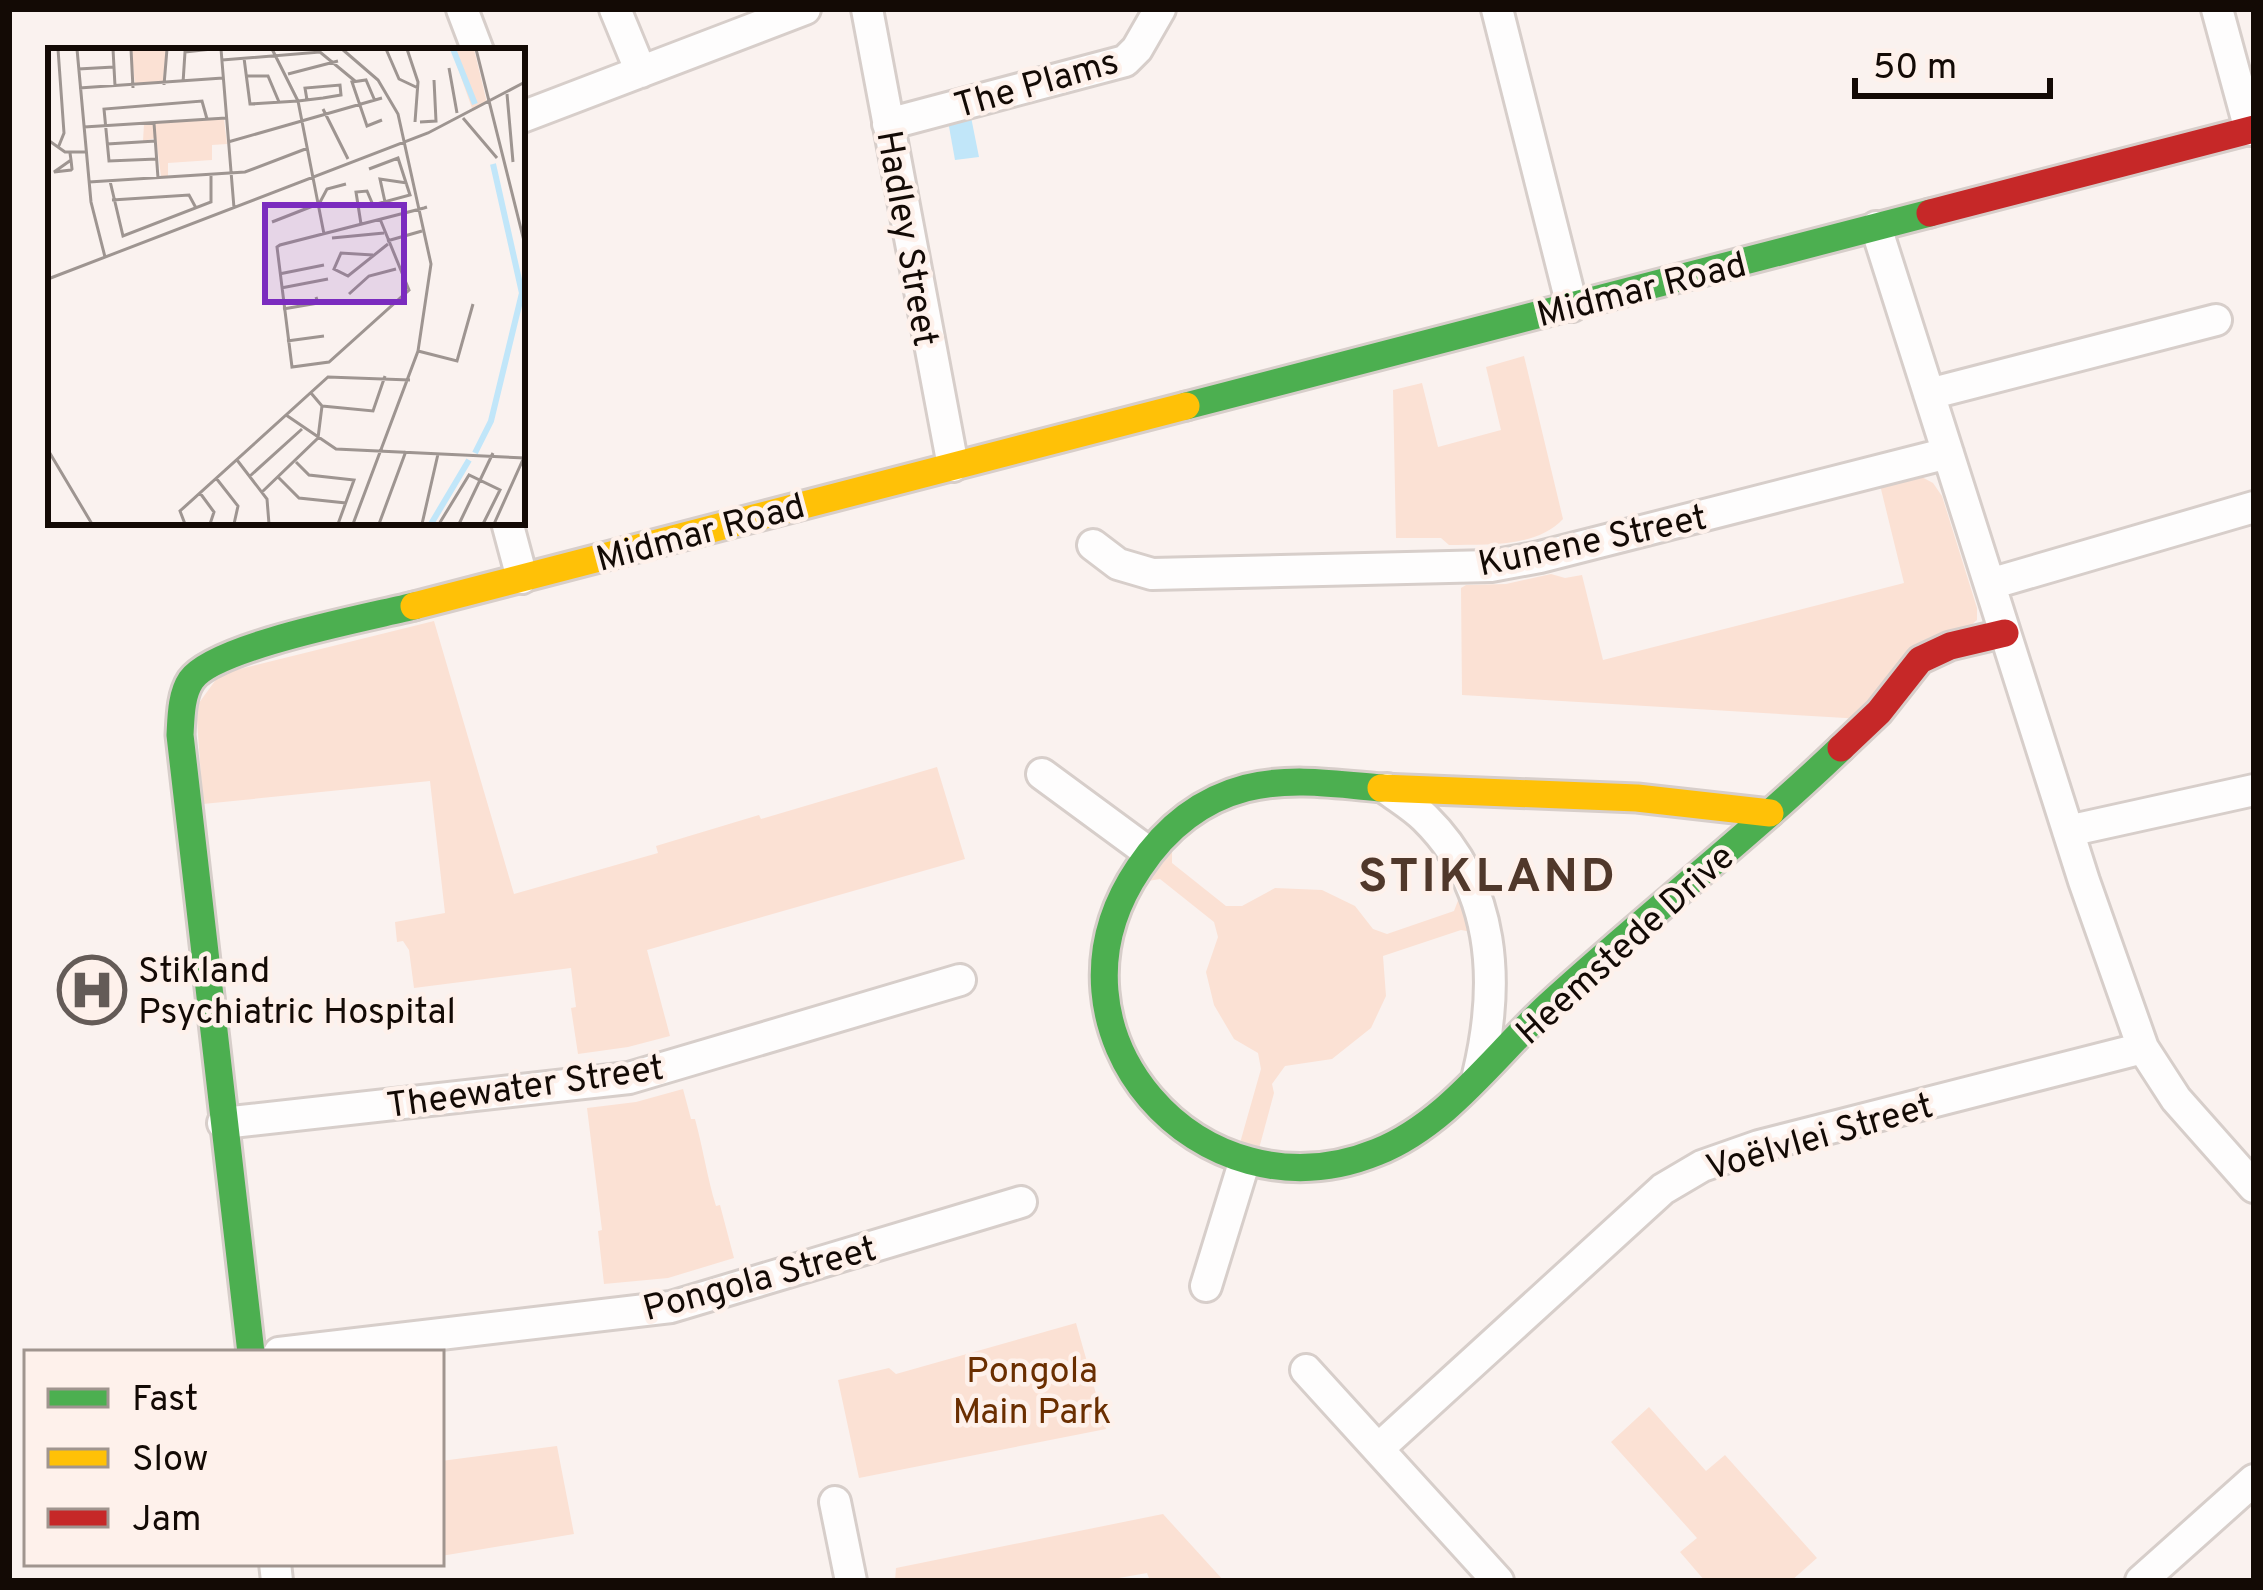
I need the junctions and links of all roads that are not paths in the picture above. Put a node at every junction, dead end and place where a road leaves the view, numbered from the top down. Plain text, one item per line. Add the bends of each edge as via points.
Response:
1 (462, 9) edge
2 (615, 9) edge
3 (805, 9) edge
4 (867, 9) edge
5 (1160, 9) edge
6 (1497, 9) edge
7 (2217, 9) edge
8 (477, 48) edge
9 (641, 72) junction
10 (525, 116) edge
11 (889, 124) junction
12 (2252, 130) edge
13 (1876, 227) junction
14 (1572, 306) junction
15 (2216, 320) dead end
16 (1929, 394) junction
17 (1948, 453) junction
18 (953, 466) junction
19 (2254, 507) edge
20 (509, 525) edge
21 (1093, 545) dead end
22 (522, 578) junction
23 (1990, 584) junction
24 (2005, 633) junction
25 (1042, 774) dead end
26 (1387, 789) junction
27 (2254, 790) edge
28 (1770, 813) junction
29 (2068, 831) junction
30 (1148, 852) junction
31 (960, 980) dead end
32 (2143, 1048) junction
33 (1478, 1075) junction
34 (223, 1123) junction
35 (1244, 1163) junction
36 (2254, 1187) edge
37 (1021, 1202) dead end
38 (1206, 1286) dead end
39 (251, 1350) edge
40 (304, 1350) edge
41 (1306, 1370) dead end
42 (1378, 1448) junction
43 (2254, 1480) edge
44 (835, 1502) dead end
45 (850, 1581) edge
46 (1498, 1581) edge
47 (2141, 1581) edge

1 - 8 street
2 - 9 street
3 - 9 street
4 - 11 street, Hadley Street
5 - 11 street, The Plams via 1137,49 1112,67
6 - 14 street
7 - 12 street
9 - 10 street
11 - 18 street, Hadley Street
12 - 13 street, Midmar Road
13 - 14 street, Midmar Road
13 - 16 street
14 - 18 street, Midmar Road
15 - 16 street
16 - 17 street
17 - 21 street, Kunene Street via 1491,566 1152,574
17 - 23 street
18 - 22 street, Midmar Road
19 - 23 street
20 - 22 street
22 - 34 street, Midmar Road via 235,652 190,678 180,734
23 - 24 street
24 - 28 street, Heemstede Drive via 1920,660 1880,712
24 - 29 street
25 - 30 street
26 - 28 street, Heemstede Drive via 1685,801
26 - 30 street, Heemstede Drive via 1300,780 1239,790 1188,815
26 - 33 street, Heemstede Drive via 1425,818 1478,905 1493,978
27 - 29 street
28 - 33 street, Heemstede Drive
29 - 32 street
30 - 35 street, Heemstede Drive via 1118,902 1105,961 1107,1011 1120,1052 1153,1104 1201,1143
31 - 34 street, Theewater Street via 629,1078
32 - 36 street via 2176,1099
32 - 42 street, Voëlvlei Street via 1702,1166 1663,1190
33 - 35 street, Heemstede Drive via 1432,1118 1356,1161 1305,1169
34 - 39 street, Midmar Road
35 - 38 street
37 - 40 street, Pongola Street via 670,1307
41 - 42 street
42 - 46 street
43 - 47 street
44 - 45 street

